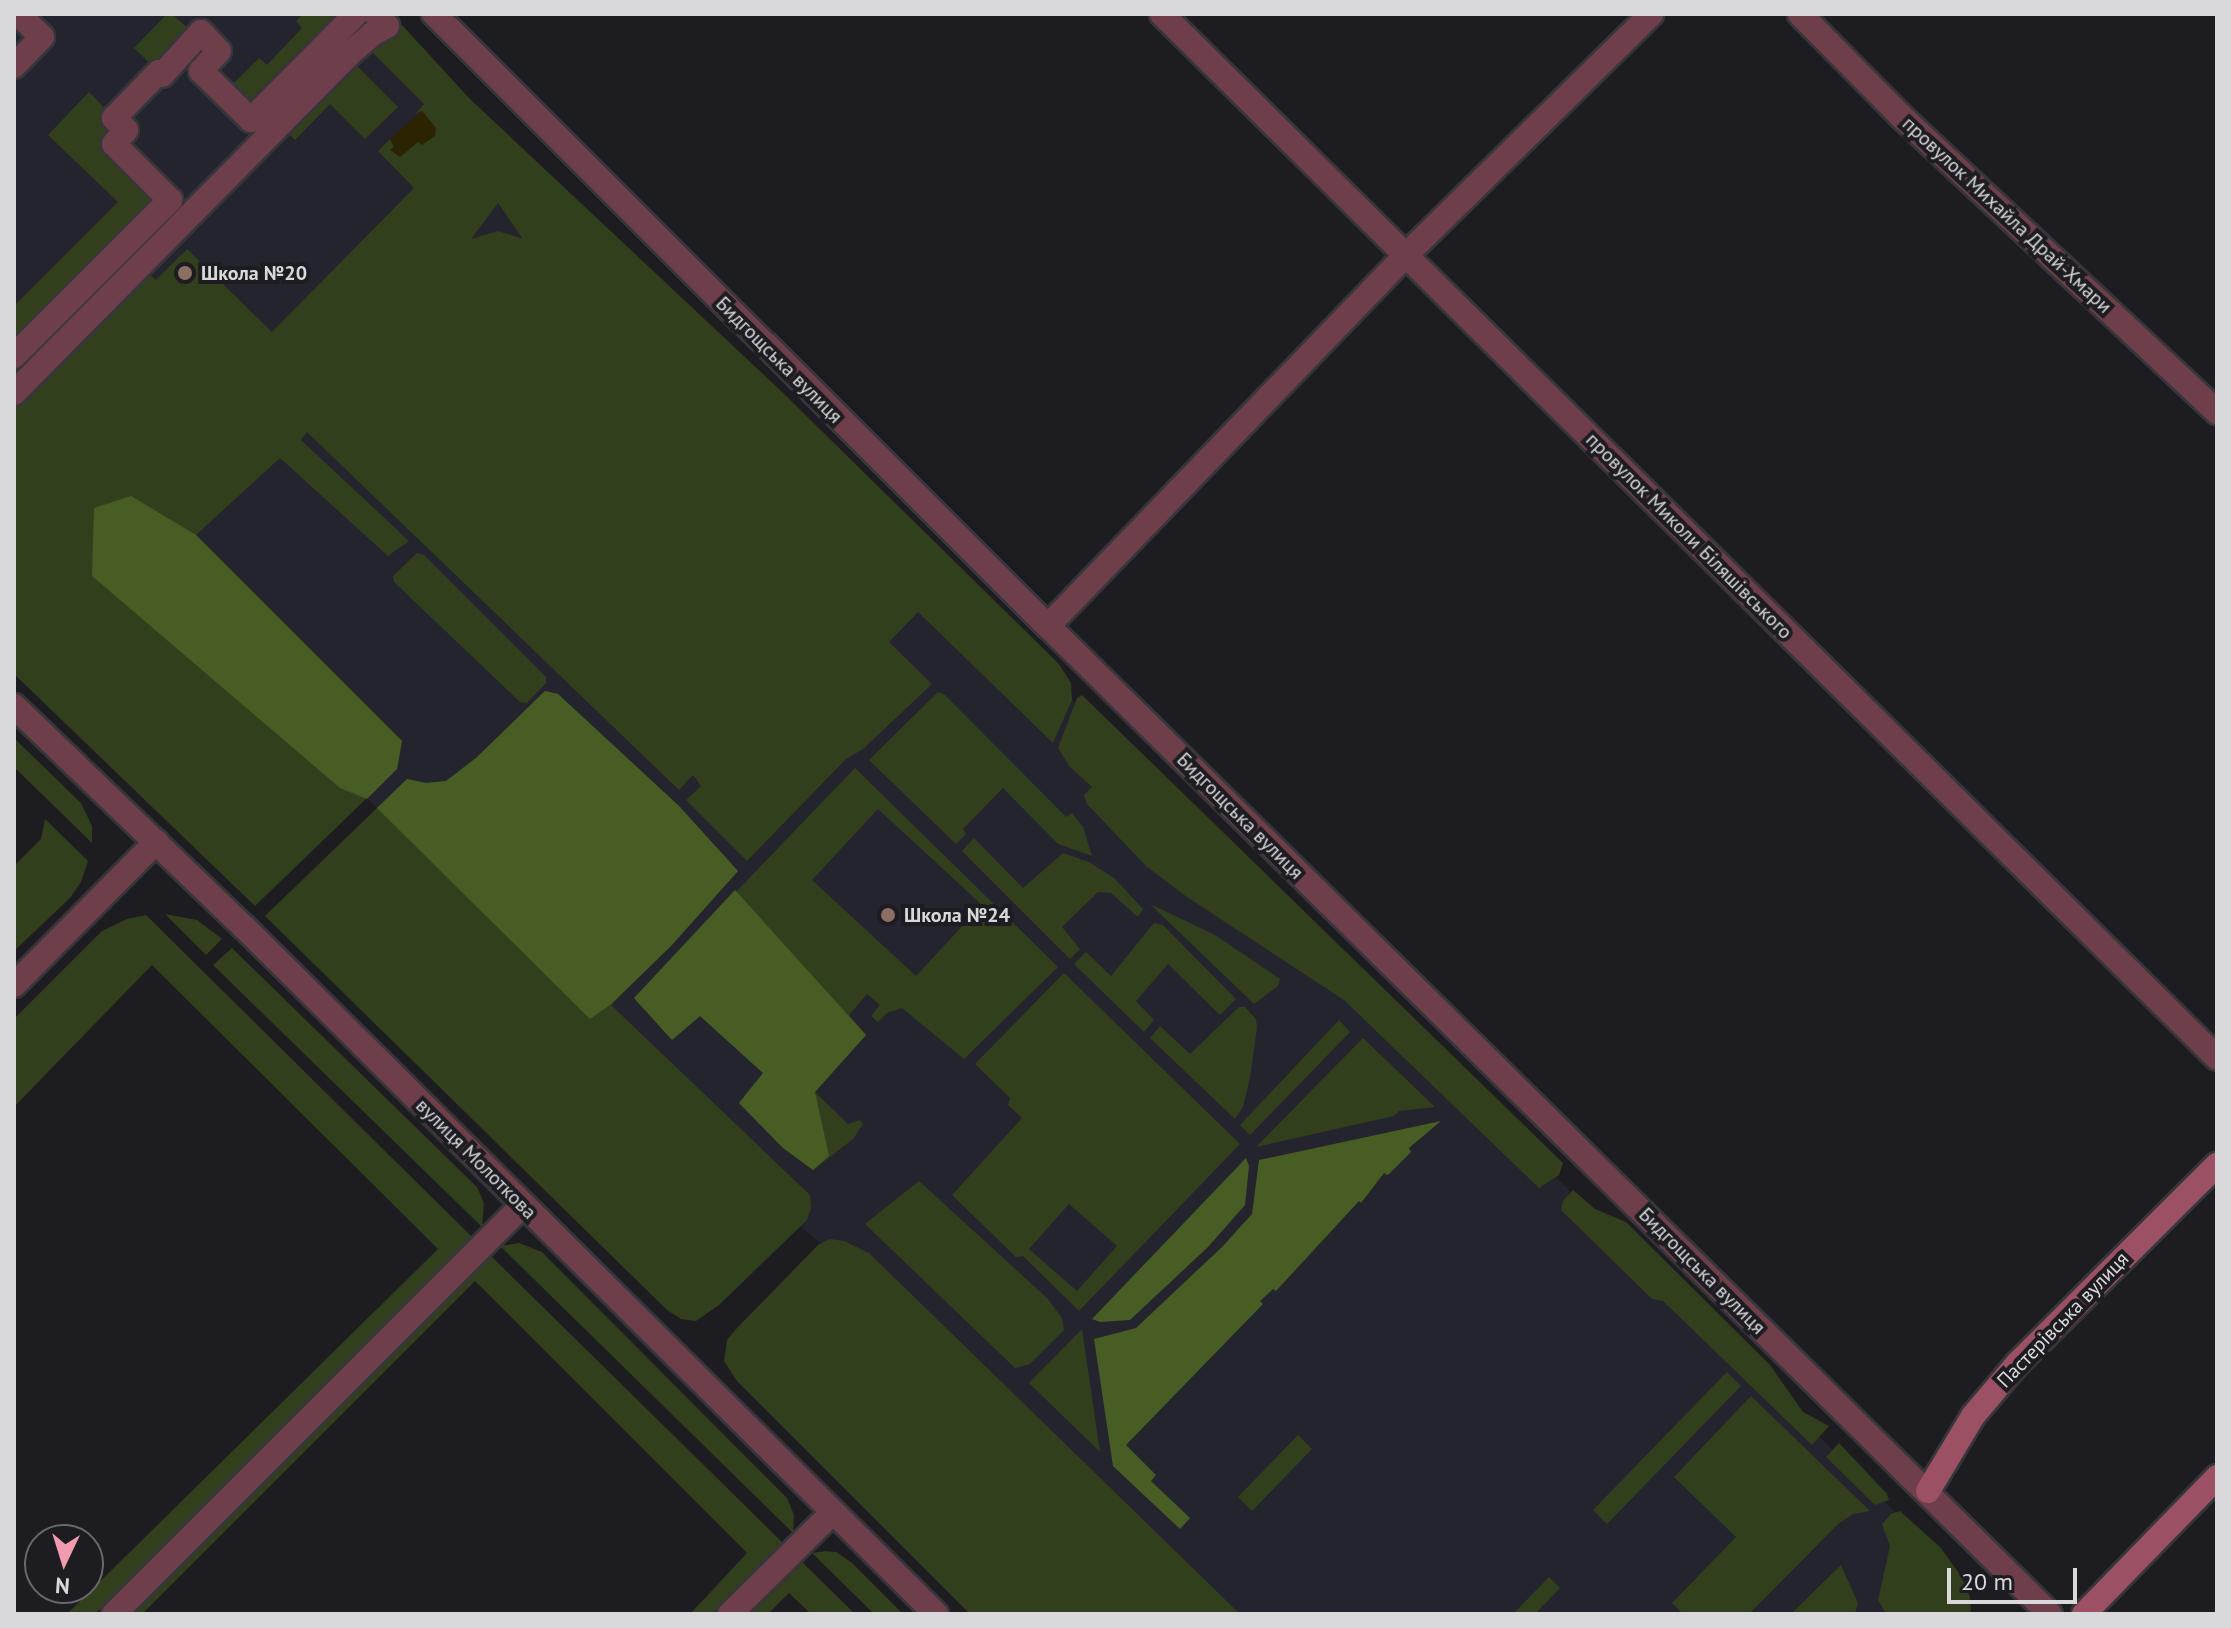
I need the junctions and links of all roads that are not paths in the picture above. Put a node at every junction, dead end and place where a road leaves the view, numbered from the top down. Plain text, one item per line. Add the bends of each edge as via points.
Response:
1 (26, 14) edge
2 (356, 14) edge
3 (376, 14) edge
4 (434, 14) edge
5 (1162, 14) edge
6 (1651, 14) edge
7 (1800, 14) edge
8 (14, 66) edge
9 (1405, 256) junction
10 (14, 356) edge
11 (14, 393) edge
12 (2217, 412) edge
13 (1048, 626) junction
14 (14, 706) edge
15 (156, 842) junction
16 (14, 985) edge
17 (2217, 1058) edge
18 (2217, 1165) edge
19 (523, 1205) junction
20 (2217, 1477) edge
21 (1928, 1491) junction
22 (833, 1512) junction
23 (114, 1614) edge
24 (730, 1614) edge
25 (936, 1614) edge
26 (2050, 1614) edge
27 (2084, 1614) edge

1 - 8 street via 22,18 42,37
2 - 10 street via 251,120 201,71 219,51 201,32 149,82 114,118 126,130 114,144 170,200
3 - 11 street via 387,26 347,56
4 - 13 street, Бидгощська вулиця
5 - 9 street, провулок Миколи Біляшівського
6 - 9 street
7 - 12 street, провулок Михайла Драй-Хмари via 1904,119
9 - 13 street
9 - 17 street, провулок Миколи Біляшівського
13 - 21 street, Бидгощська вулиця
14 - 15 street, вулиця Молоткова
15 - 16 street
15 - 19 street, вулиця Молоткова
18 - 21 main road, Пастерівська вулиця via 2018,1363 1973,1416
19 - 22 street, вулиця Молоткова
19 - 23 street
20 - 27 main road
21 - 26 street, Бидгощська вулиця
22 - 24 street
22 - 25 street, вулиця Молоткова

